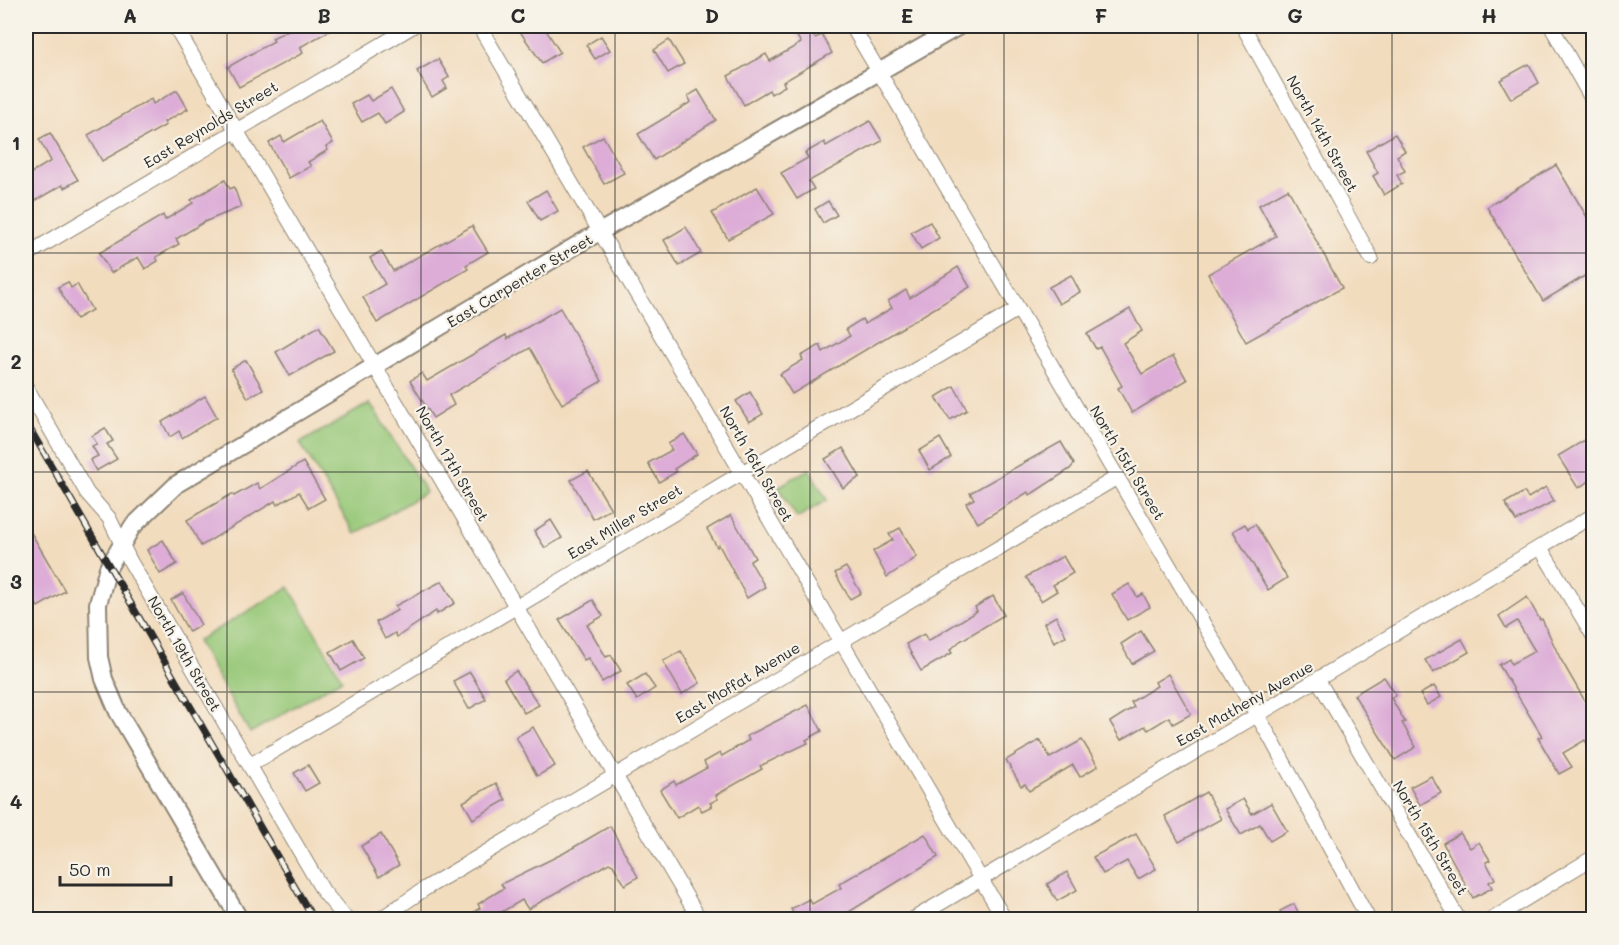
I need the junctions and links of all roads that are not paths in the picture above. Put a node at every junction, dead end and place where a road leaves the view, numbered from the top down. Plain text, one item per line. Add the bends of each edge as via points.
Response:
1 (175, 26) edge
2 (413, 26) edge
3 (479, 26) edge
4 (852, 26) edge
5 (959, 26) edge
6 (1243, 26) edge
7 (1551, 26) edge
8 (878, 70) junction
9 (1593, 101) edge
10 (235, 130) junction
11 (600, 232) junction
12 (26, 255) edge
13 (1371, 258) dead end
14 (1018, 309) junction
15 (375, 368) junction
16 (26, 387) edge
17 (742, 472) junction
18 (1116, 478) junction
19 (1593, 515) edge
20 (122, 541) junction
21 (1540, 546) junction
22 (515, 607) junction
23 (1593, 637) edge
24 (840, 641) junction
25 (1318, 680) junction
26 (1257, 715) junction
27 (250, 765) junction
28 (615, 776) junction
29 (1593, 857) edge
30 (980, 879) junction
31 (240, 920) edge
32 (347, 920) edge
33 (379, 920) edge
34 (700, 920) edge
35 (912, 920) edge
36 (1005, 920) edge
37 (1369, 920) edge
38 (1459, 920) edge
39 (1491, 920) edge

1 - 10 street, North 17th Street
2 - 10 street, East Reynolds Street
3 - 11 street, North 16th Street
4 - 8 street, North 15th Street
5 - 8 street, East Carpenter Street
6 - 13 street, North 14th Street
7 - 9 street
8 - 11 street, East Carpenter Street
8 - 14 street, North 15th Street
10 - 12 street, East Reynolds Street
10 - 15 street, North 17th Street
11 - 15 street, East Carpenter Street
11 - 17 street, North 16th Street
14 - 17 street, East Miller Street
14 - 18 street, North 15th Street
15 - 20 street, East Carpenter Street via 177,484 147,510
15 - 22 street, North 17th Street
16 - 20 street, North 19th Street via 87,493
17 - 22 street, East Miller Street
17 - 24 street, North 16th Street
18 - 24 street, East Moffat Avenue
18 - 26 street, North 15th Street
19 - 21 street, East Matheny Avenue
20 - 27 street, North 19th Street
20 - 31 street, East Carpenter Street via 101,585 97,624 99,657 107,688
21 - 23 street
21 - 25 street, East Matheny Avenue
22 - 27 street, East Miller Street
22 - 28 street, North 17th Street
24 - 28 street, East Moffat Avenue
24 - 30 street, North 16th Street
25 - 26 street, East Matheny Avenue
25 - 38 street, North 15th Street
26 - 30 street, East Matheny Avenue
26 - 37 street, North 15th Street
27 - 32 street, North 19th Street via 323,891
28 - 33 street, East Moffat Avenue
28 - 34 street, North 17th Street
29 - 39 street
30 - 35 street, East Matheny Avenue
30 - 36 street, North 16th Street

